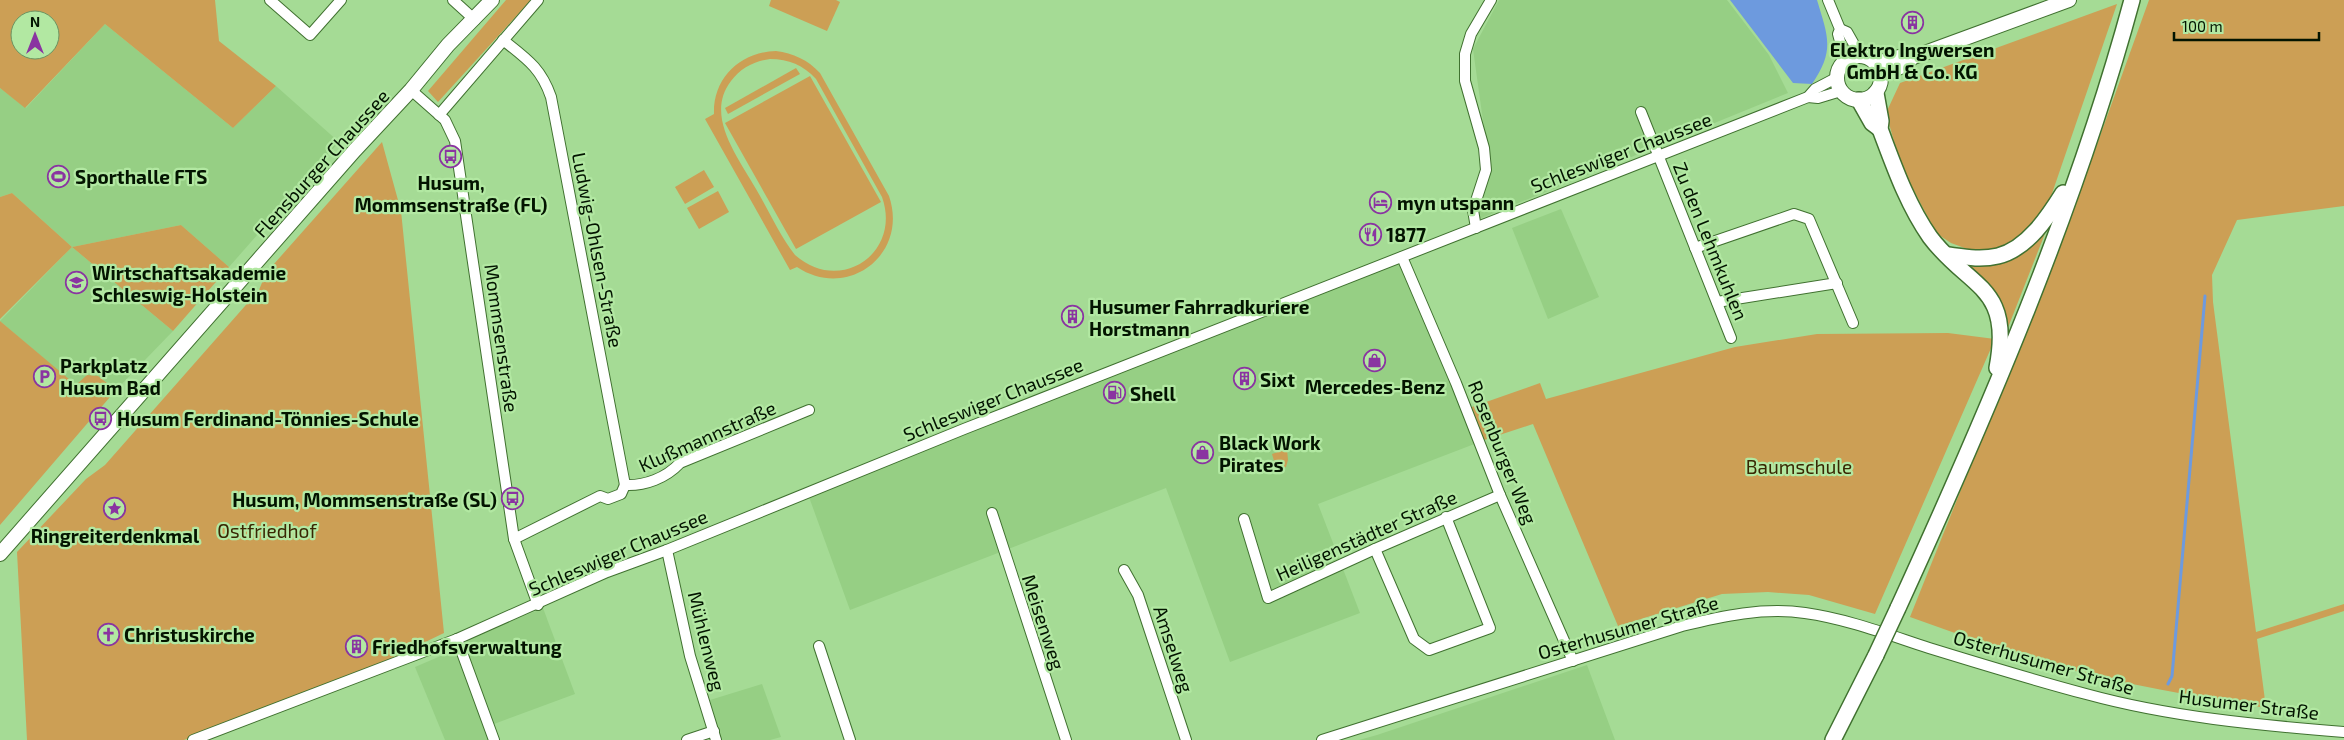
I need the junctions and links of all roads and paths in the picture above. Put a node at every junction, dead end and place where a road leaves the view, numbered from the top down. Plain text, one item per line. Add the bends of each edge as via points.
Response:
1 (270, 0) edge
2 (341, 0) edge
3 (453, 0) edge
4 (492, 0) edge
5 (538, 0) edge
6 (1490, 0) edge
7 (1828, 0) edge
8 (2069, 0) edge
9 (2132, 0) edge
10 (475, 20) junction
11 (1840, 28) junction
12 (503, 40) junction
13 (1860, 55) junction
14 (1846, 60) junction
15 (1879, 69) junction
16 (1839, 84) junction
17 (411, 90) junction
18 (1876, 93) junction
19 (1859, 100) junction
20 (1641, 112) dead end
21 (438, 115) junction
22 (1880, 129) junction
23 (1659, 156) junction
24 (2079, 166) junction
25 (1476, 228) junction
26 (1695, 248) junction
27 (1948, 255) junction
28 (1402, 256) junction
29 (1837, 283) junction
30 (1717, 302) junction
31 (1852, 323) dead end
32 (1731, 338) dead end
33 (1993, 391) junction
34 (810, 410) dead end
35 (625, 485) junction
36 (1500, 495) junction
37 (992, 513) dead end
38 (1446, 517) junction
39 (1244, 519) dead end
40 (514, 539) junction
41 (1375, 548) junction
42 (667, 550) junction
43 (0, 554) edge
44 (1124, 570) dead end
45 (538, 605) junction
46 (457, 639) junction
47 (819, 646) dead end
48 (1573, 661) junction
49 (2151, 710) joint
50 (2344, 732) edge
51 (715, 736) edge
52 (193, 740) edge
53 (494, 740) edge
54 (687, 740) edge
55 (850, 740) edge
56 (1066, 740) edge
57 (1186, 740) edge
58 (1322, 740) edge
59 (1833, 740) edge

1 - 2 street via 310,35
3 - 10 street
4 - 10 main road, Flensburger Chaussee
5 - 12 street
6 - 25 street via 1471,34 1465,54 1466,80 1484,148 1486,170 1473,210
7 - 11 street
8 - 15 main road via 1911,58 1907,64
9 - 24 highway
10 - 17 main road, Flensburger Chaussee via 448,45
11 - 13 street
11 - 14 street via 1838,34
12 - 21 street
12 - 35 street, Ludwig-Ohlsen-Straße via 545,79 551,98
13 - 14 main road
13 - 15 main road via 1871,58
14 - 16 main road via 1840,65
15 - 18 main road via 1881,81
16 - 19 main road via 1846,96
16 - 23 street, Schleswiger Chaussee via 1815,89 1808,96
17 - 21 street, Mommsenstraße
17 - 43 main road, Flensburger Chaussee
18 - 19 main road
18 - 22 highway
19 - 22 highway via 1872,123
20 - 23 street, Zu den Lehmkuhlen
21 - 40 street, Mommsenstraße via 449,126 455,141
22 - 27 highway via 1912,209 1931,238
23 - 25 street, Schleswiger Chaussee
23 - 26 street, Zu den Lehmkuhlen
24 - 27 highway via 2048,215 2019,246 1998,256
24 - 33 highway via 2036,286
25 - 28 street, Schleswiger Chaussee
26 - 29 street via 1794,214 1809,219
26 - 30 street, Zu den Lehmkuhlen
27 - 33 highway via 1986,291 1998,312 2000,339
28 - 36 street, Rosenburger Weg
28 - 42 street, Schleswiger Chaussee
29 - 30 street
29 - 31 street
30 - 32 street, Zu den Lehmkuhlen
33 - 59 highway, bridge via 1898,608
34 - 35 street, Klußmannstraße via 680,463 671,473 639,486
35 - 40 street, Klußmannstraße via 621,494 608,499 600,496
36 - 38 street, Heiligenstädter Straße
36 - 48 street, Rosenburger Weg
37 - 56 street, Meisenweg
38 - 41 street, Heiligenstädter Straße
38 - 41 street via 1490,628 1429,650 1414,639
39 - 41 street, Heiligenstädter Straße via 1268,598
40 - 45 street, Mommsenstraße
42 - 45 street, Schleswiger Chaussee via 607,572
42 - 51 street, Mühlenweg via 690,656
44 - 57 street, Amselweg via 1138,595
45 - 46 street, Schleswiger Chaussee
46 - 52 street, Schleswiger Chaussee
46 - 53 street
47 - 55 street
48 - 49 street, Osterhusumer Straße via 1723,616 1805,613 1857,624 2077,691
48 - 58 street, Osterhusumer Straße
49 - 50 street, Husumer Straße
51 - 54 street

